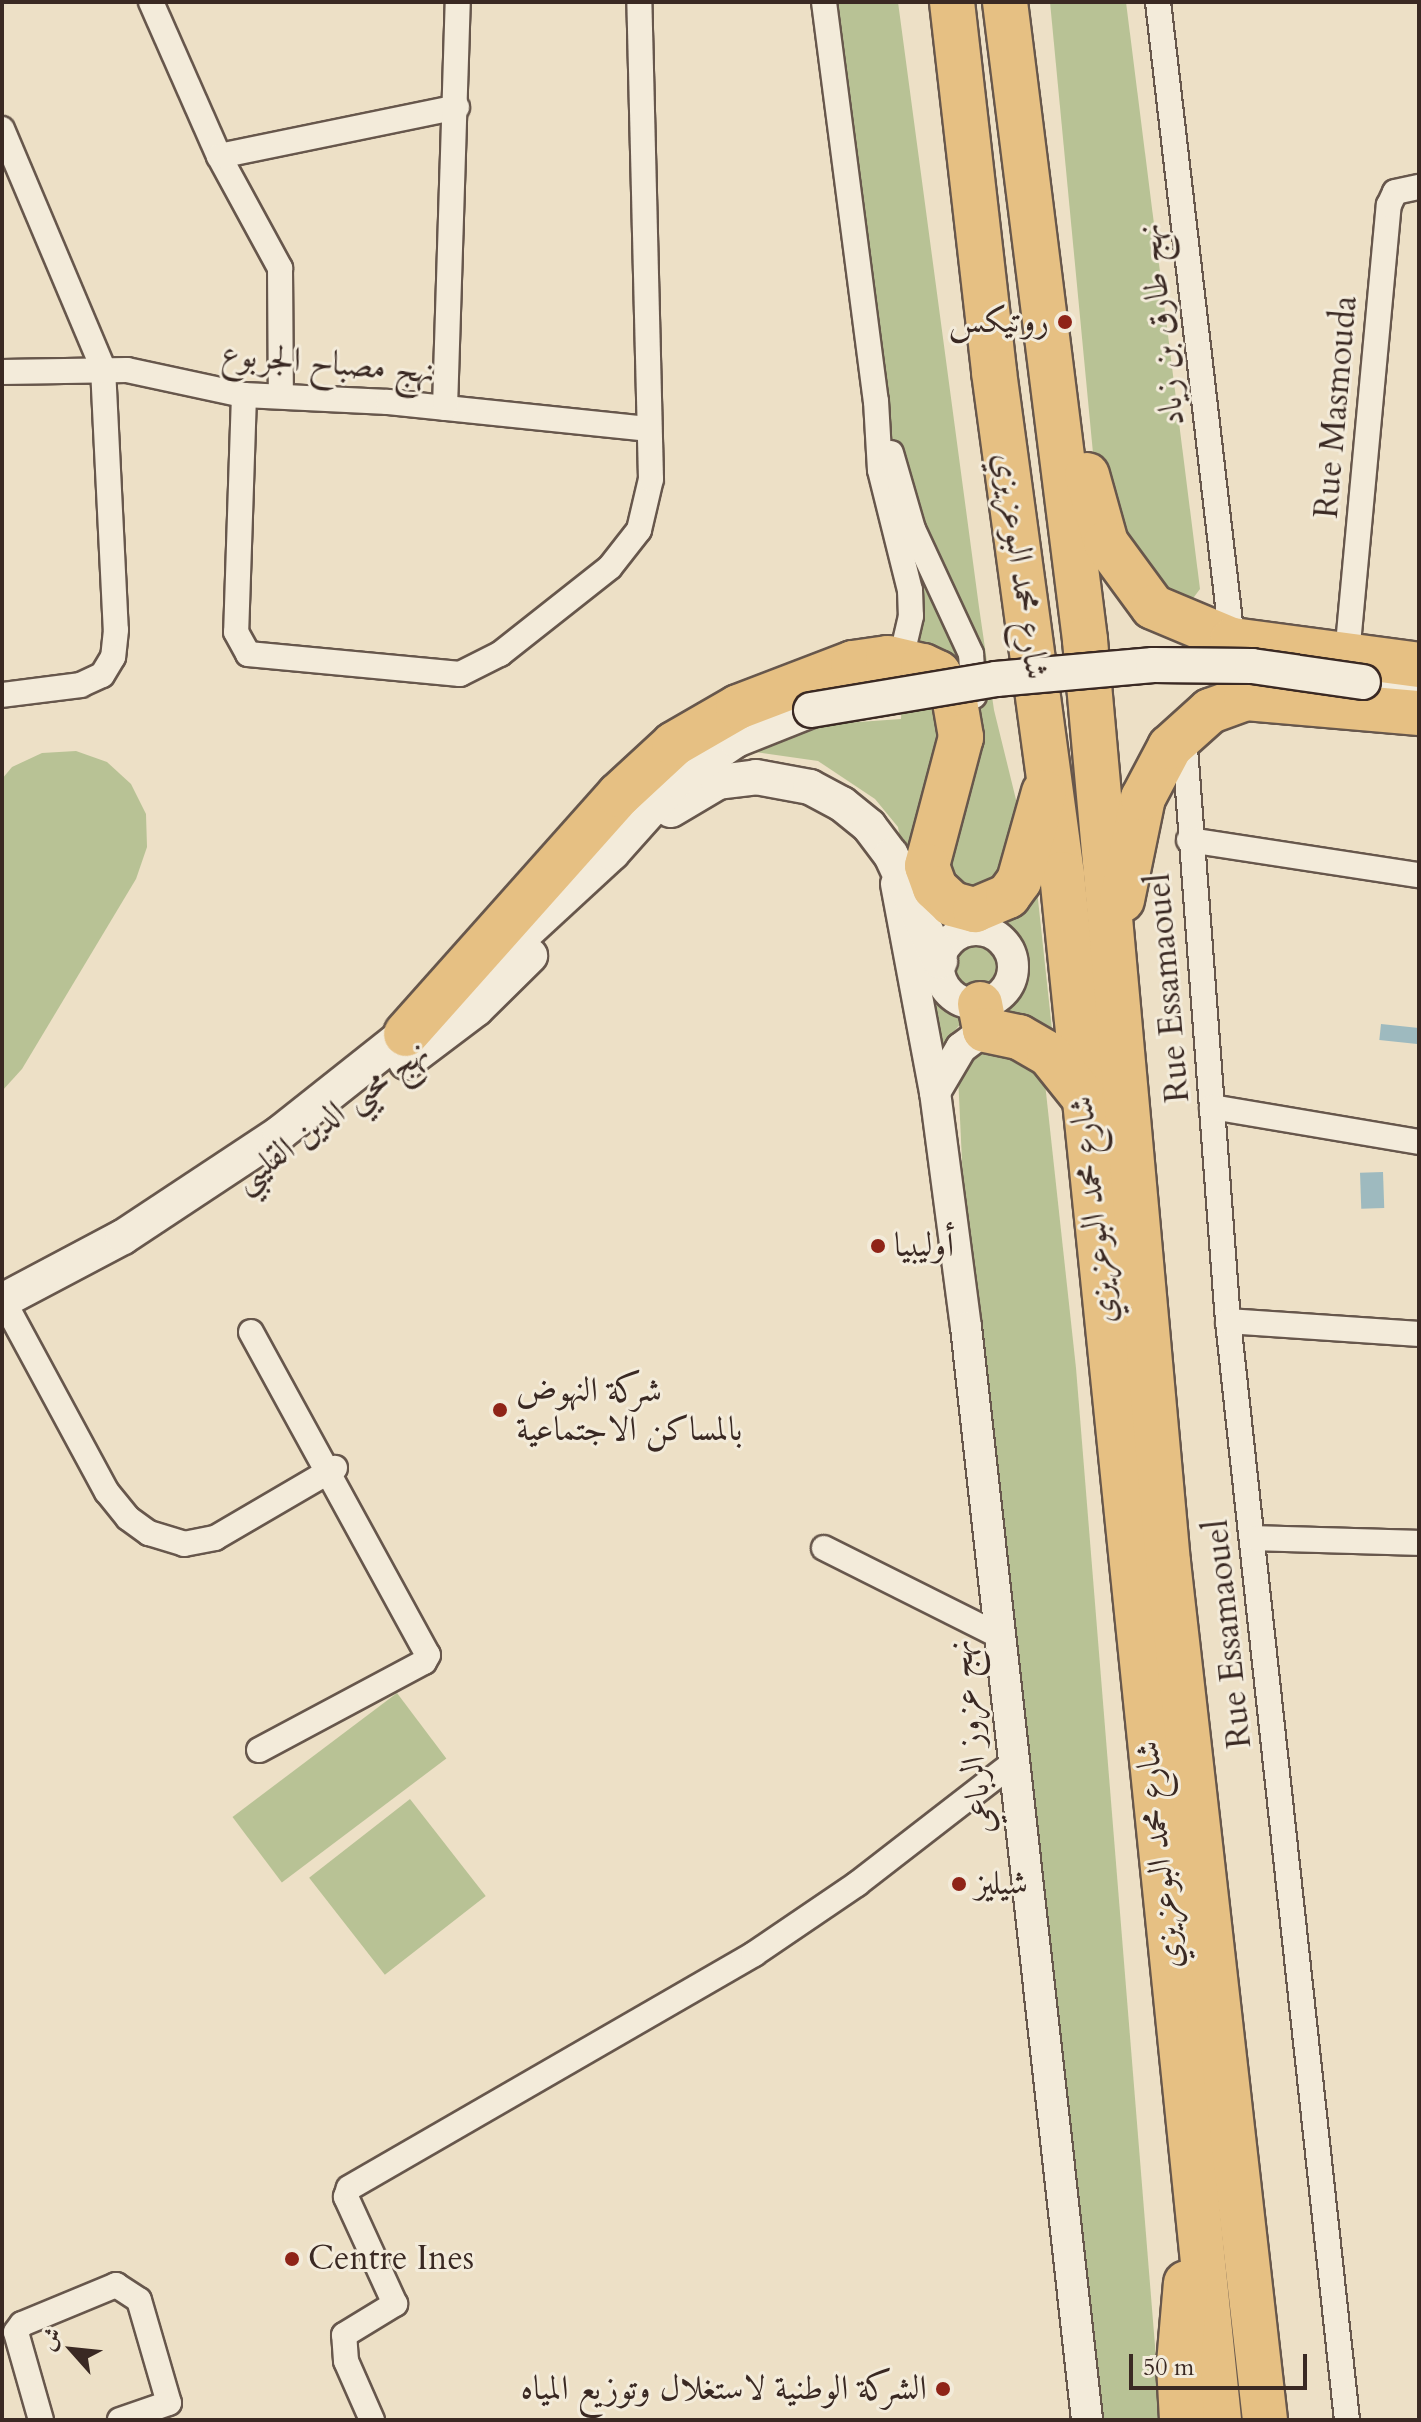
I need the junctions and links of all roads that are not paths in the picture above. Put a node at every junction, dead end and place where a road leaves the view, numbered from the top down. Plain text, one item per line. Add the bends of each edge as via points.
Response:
1 (151, 2) edge
2 (458, 2) edge
3 (639, 2) edge
4 (824, 2) edge
5 (936, 2) edge
6 (952, 2) edge
7 (1005, 2) edge
8 (1158, 2) edge
9 (457, 107) junction
10 (2, 129) edge
11 (966, 129) junction
12 (219, 156) junction
13 (1419, 187) edge
14 (1038, 270) junction
15 (103, 368) junction
16 (2, 372) edge
17 (244, 395) junction
18 (281, 396) junction
19 (876, 401) junction
20 (445, 408) junction
21 (648, 429) junction
22 (1232, 640) junction
23 (901, 659) junction
24 (1419, 665) edge
25 (1355, 668) junction
26 (1419, 689) edge
27 (2, 695) edge
28 (1419, 713) edge
29 (1184, 730) junction
30 (961, 737) junction
31 (1050, 770) junction
32 (1134, 831) junction
33 (1189, 840) junction
34 (612, 853) junction
35 (891, 855) junction
36 (1419, 875) edge
37 (976, 920) junction
38 (548, 937) junction
39 (1111, 969) junction
40 (962, 995) junction
41 (406, 1034) junction
42 (933, 1081) junction
43 (1081, 1094) junction
44 (1212, 1107) junction
45 (1419, 1142) edge
46 (4, 1309) edge
47 (1228, 1321) junction
48 (251, 1332) dead end
49 (1419, 1334) edge
50 (331, 1470) junction
51 (1254, 1538) junction
52 (1419, 1543) edge
53 (824, 1548) dead end
54 (998, 1635) junction
55 (259, 1750) dead end
56 (1013, 1763) junction
57 (1198, 2226) junction
58 (41, 2420) edge
59 (120, 2420) edge
60 (372, 2420) edge
61 (1087, 2420) edge
62 (1182, 2420) edge
63 (1219, 2420) edge
64 (1265, 2420) edge
65 (1347, 2420) edge

1 - 12 street
2 - 9 street
3 - 21 street
4 - 19 street
5 - 11 highway via 946,63
6 - 11 highway, شارع محمد البوعزيزي
7 - 14 highway, شارع محمد البوعزيزي
8 - 22 street, نهج طارق بن زياد
9 - 12 street
9 - 20 street
10 - 15 street
11 - 31 highway, شارع محمد البوعزيزي
12 - 18 street via 280,268
13 - 25 street, Rue Masmouda via 1395,192 1389,205
14 - 22 highway via 1067,345 1091,498 1106,543 1153,607
14 - 39 highway, شارع محمد البوعزيزي via 1085,640
15 - 16 street, نهج مصباح الجربوع
15 - 17 street, نهج مصباح الجربوع
15 - 27 street via 113,657 102,675 81,685
17 - 18 street, نهج مصباح الجربوع
17 - 21 street via 239,646 261,658 427,674 460,674 477,667 610,567 639,530 648,508
18 - 20 street, نهج مصباح الجربوع
19 - 23 street via 880,470 910,590 911,616
19 - 30 street via 913,529 971,654 974,697
20 - 21 street, نهج مصباح الجربوع
22 - 25 highway
23 - 30 highway via 938,673 947,684 959,709
23 - 41 highway via 853,663 738,707 674,744 619,795
24 - 25 highway
25 - 26 main road, نهج محيي الدين القليبي
25 - 34 main road, نهج محيي الدين القليبي, bridge via 1153,665 996,679 811,710 736,740 703,760 677,780
28 - 29 highway via 1246,698 1210,711
29 - 32 highway via 1156,770
29 - 33 street, Rue Essamaouel
30 - 37 highway via 927,866 942,897
31 - 37 highway via 1019,881
31 - 43 highway, شارع محمد البوعزيزي
32 - 33 street via 1147,817 1158,817 1175,824
32 - 39 highway
33 - 36 street
33 - 44 street, Rue Essamaouel
34 - 38 main road, نهج محيي الدين القليبي
34 - 41 main road, نهج محيي الدين القليبي via 503,955
35 - 38 main road via 851,811 810,787 756,777 718,782 675,805
35 - 40 main road
35 - 42 street, نهج عزوز الرباعي
37 - 40 street via 949,942
37 - 40 street via 1005,943 1014,971 1006,990
38 - 46 main road, نهج محيي الدين القليبي via 476,1009 215,1200
39 - 64 highway, شارع محمد البوعزيزي via 1168,1562
40 - 42 street, نهج عزوز الرباعي
40 - 42 street via 961,1048
40 - 43 highway via 1042,1049
41 - 46 main road, نهج محيي الدين القليبي via 280,1133
42 - 54 street, نهج عزوز الرباعي
43 - 57 highway, شارع محمد البوعزيزي
44 - 45 street
44 - 47 street, Rue Essamaouel
46 - 50 street via 107,1492 149,1533 184,1544 215,1538
47 - 49 street
47 - 51 street, Rue Essamaouel
48 - 50 street
50 - 55 street via 428,1655 424,1662
51 - 52 street
51 - 65 street, Rue Essamaouel
53 - 54 street
54 - 56 street, نهج عزوز الرباعي
56 - 60 street via 857,1884 754,1954 349,2188 346,2197 395,2304 344,2335 346,2361
56 - 61 street, نهج عزوز الرباعي
57 - 62 highway via 1181,2317
57 - 63 highway, شارع محمد البوعزيزي
58 - 59 street via 16,2332 22,2324 116,2285 139,2300 169,2403

